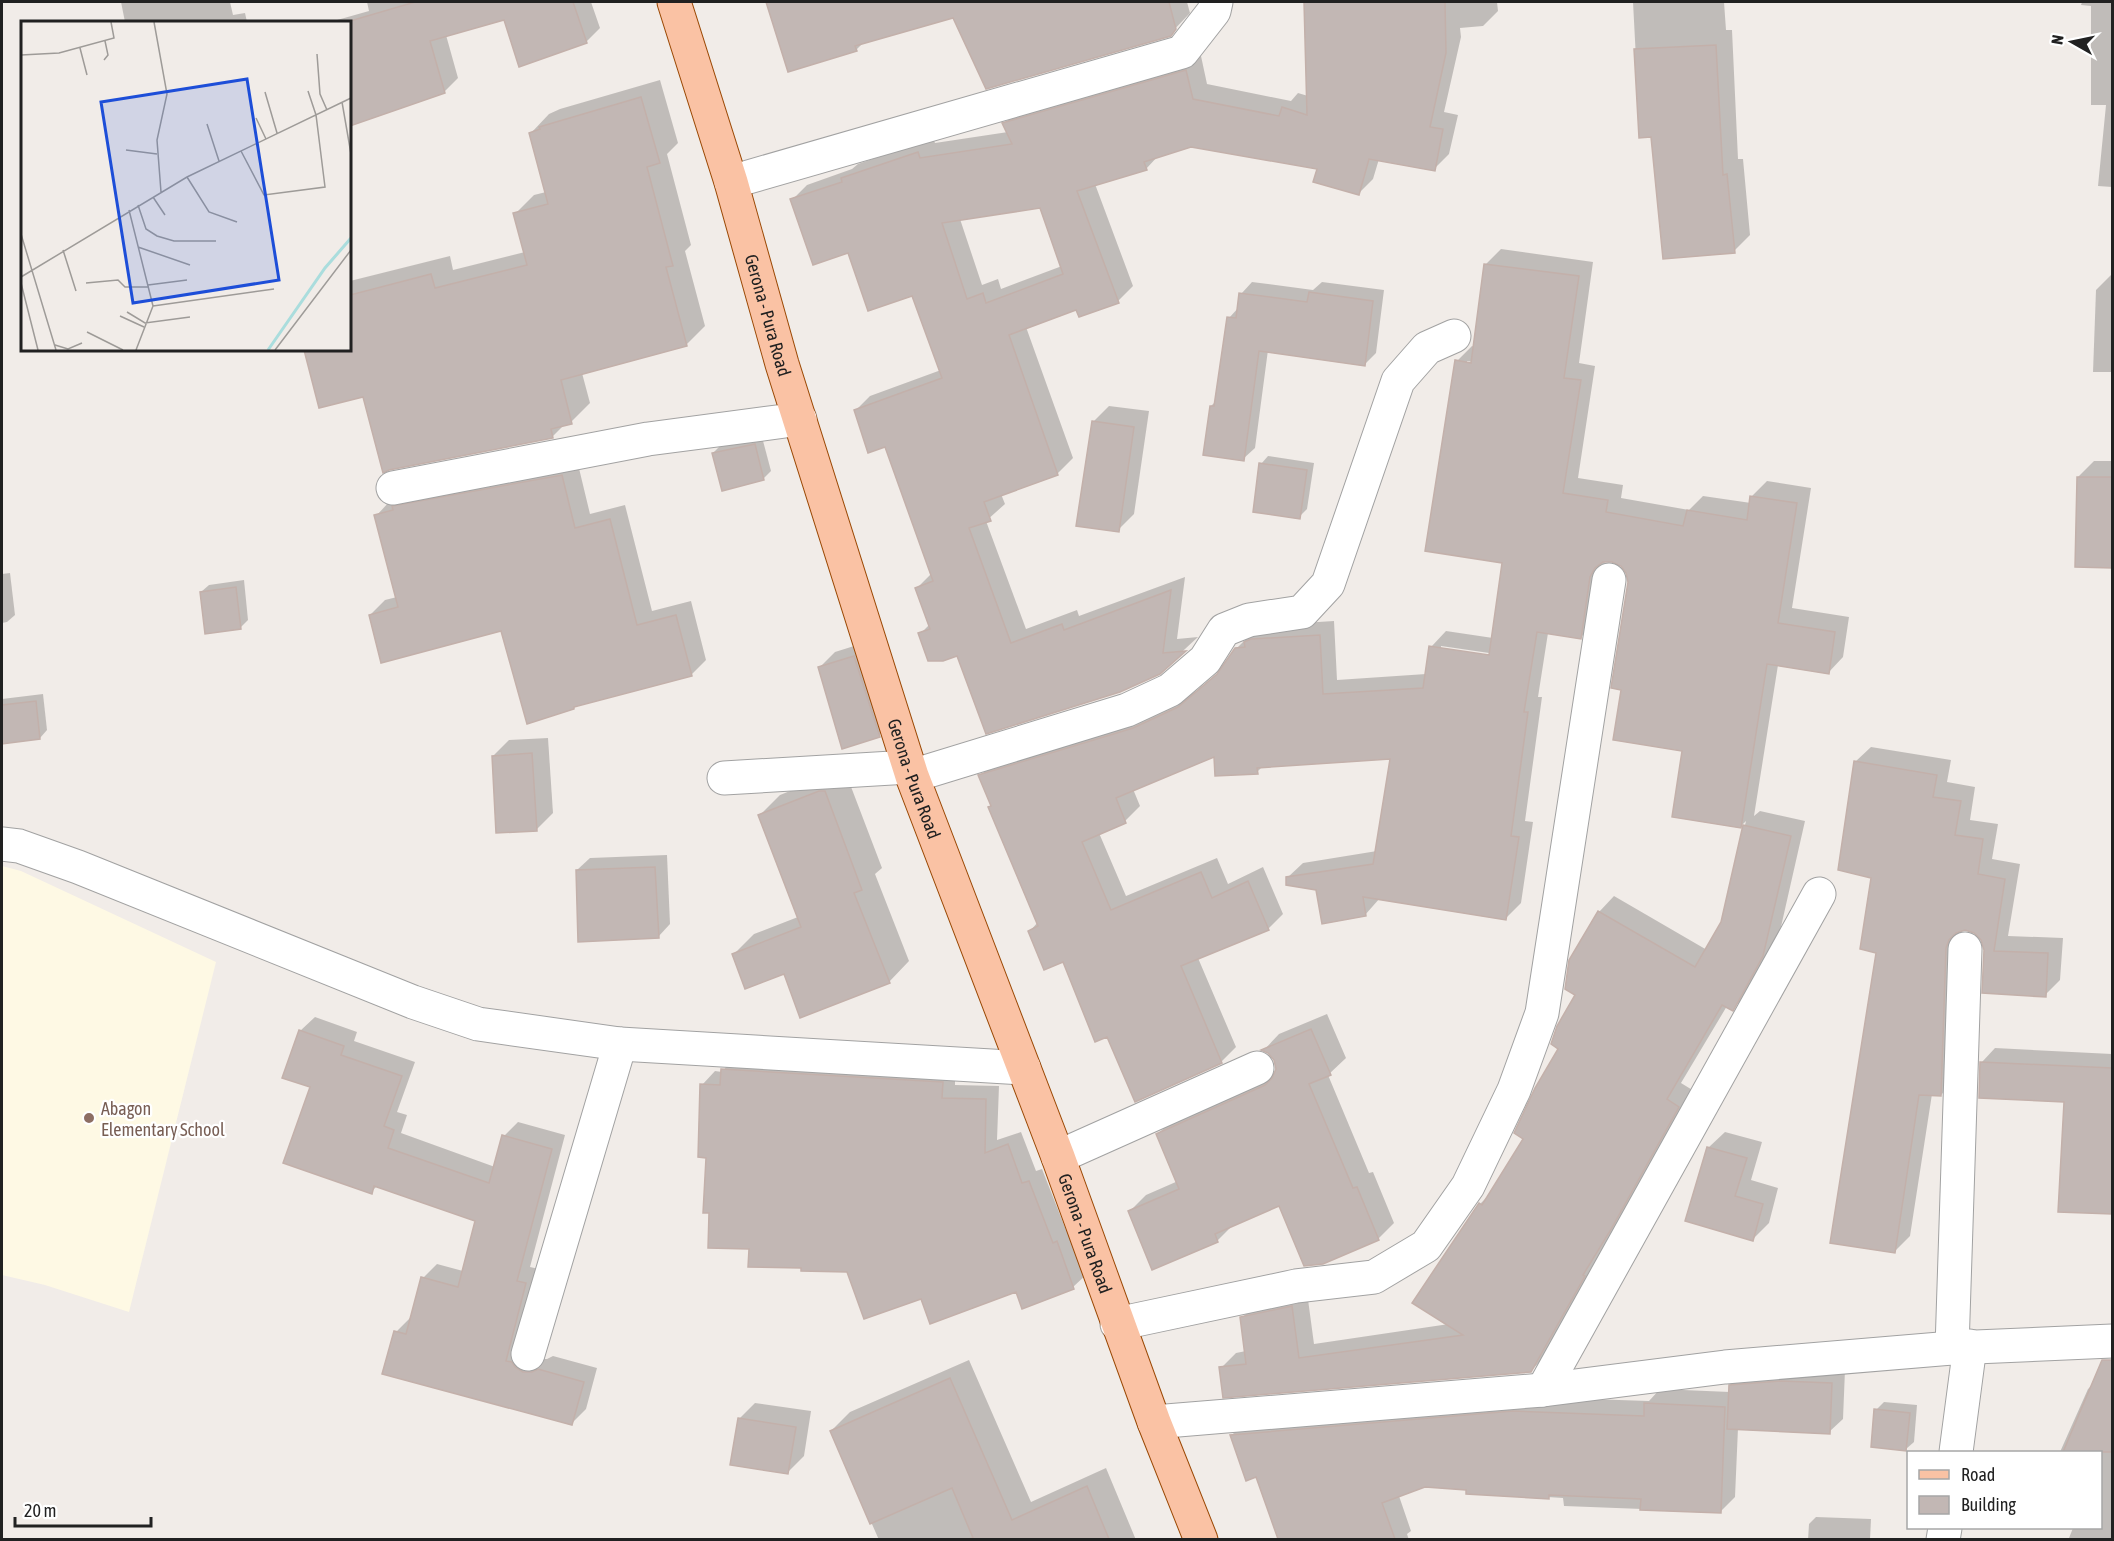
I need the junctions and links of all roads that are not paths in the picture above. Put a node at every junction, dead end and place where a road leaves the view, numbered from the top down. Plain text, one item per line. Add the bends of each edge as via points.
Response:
1 (674, 2) edge
2 (1216, 2) edge
3 (731, 182) junction
4 (1454, 336) dead end
5 (800, 419) junction
6 (393, 488) dead end
7 (1609, 580) dead end
8 (911, 771) junction
9 (724, 778) dead end
10 (2, 844) edge
11 (1819, 894) dead end
12 (1965, 949) dead end
13 (620, 1044) junction
14 (1024, 1068) junction
15 (1257, 1068) dead end
16 (1058, 1157) junction
17 (1118, 1324) junction
18 (2112, 1341) edge
19 (1961, 1347) junction
20 (528, 1354) dead end
21 (1543, 1390) junction
22 (1154, 1422) junction
23 (1956, 1451) edge
24 (1201, 1539) edge

1 - 3 main road, Gerona - Pura Road
2 - 3 street via 1214,11 1182,52
3 - 5 main road, Gerona - Pura Road
4 - 8 street via 1427,348 1398,381 1328,584 1302,612 1249,620 1224,630 1205,660 1170,690 1127,710
5 - 6 street via 648,440
5 - 8 main road, Gerona - Pura Road
7 - 17 street via 1542,1013 1514,1090 1468,1186 1426,1246 1374,1277 1296,1286
8 - 9 street
8 - 14 main road, Gerona - Pura Road
10 - 13 street via 19,846 78,867 413,1002 478,1024
11 - 21 street
12 - 19 street
13 - 14 street
13 - 20 street
14 - 16 main road, Gerona - Pura Road
15 - 16 street
16 - 17 main road, Gerona - Pura Road
17 - 22 main road, Gerona - Pura Road
18 - 19 street
19 - 21 street via 1725,1367
19 - 23 street
21 - 22 street
22 - 24 main road, Gerona - Pura Road

